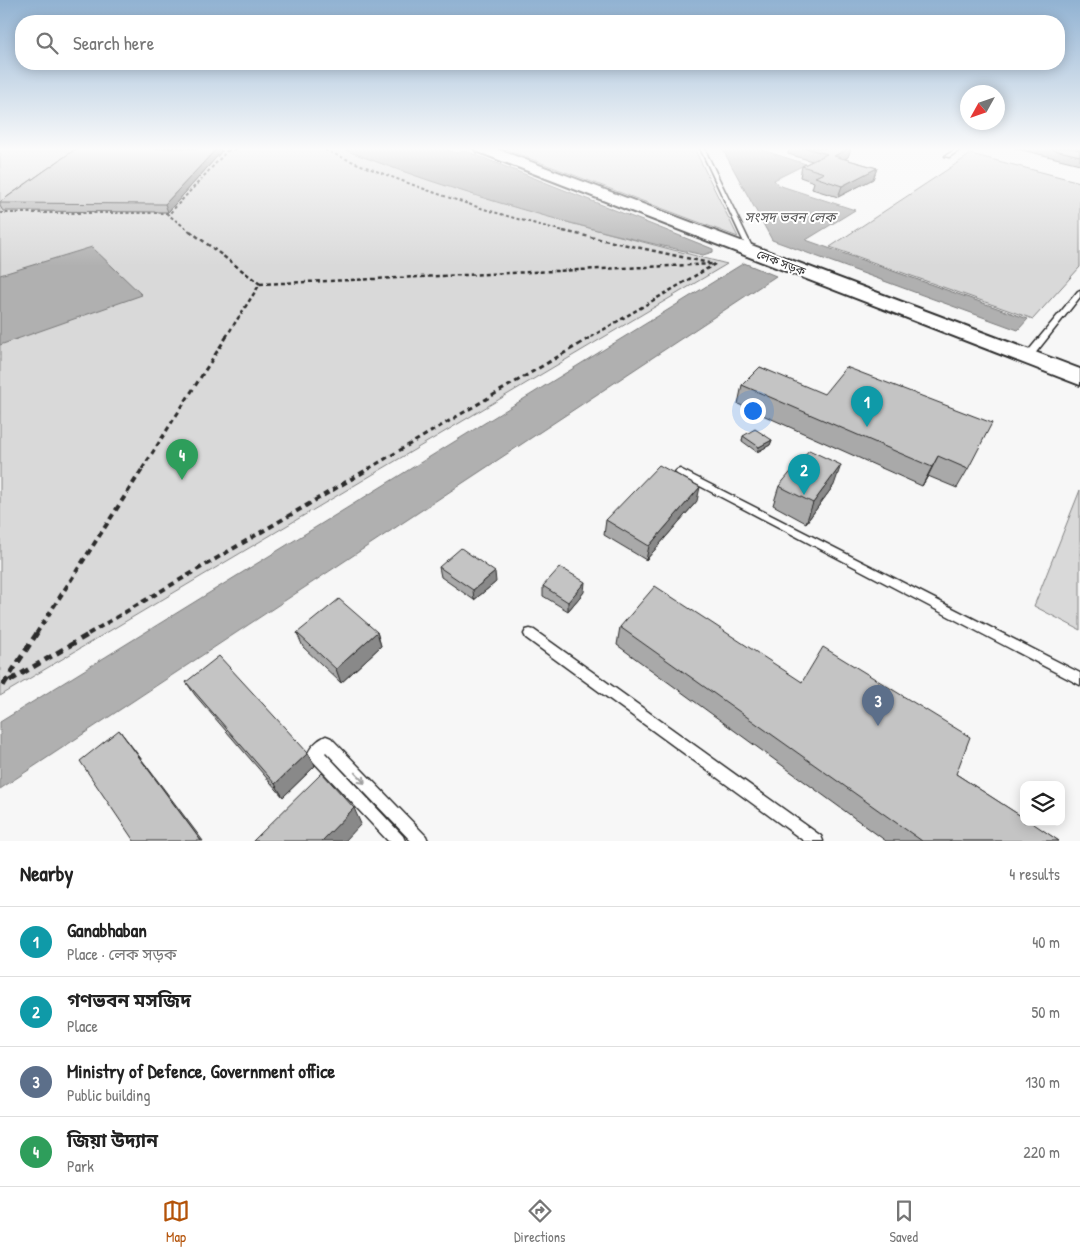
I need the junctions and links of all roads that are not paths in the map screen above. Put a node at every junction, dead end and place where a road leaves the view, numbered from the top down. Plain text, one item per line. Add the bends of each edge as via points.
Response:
1 (587, 187) edge
2 (597, 187) edge
3 (721, 187) edge
4 (749, 247) junction
5 (1080, 292) edge
6 (1029, 355) junction
7 (1080, 370) edge
8 (1080, 378) edge
9 (680, 472) dead end
10 (530, 634) dead end
11 (1080, 679) edge
12 (398, 841) edge
13 (421, 841) edge
14 (816, 841) edge

1 - 4 main road, লেক সড়ক
2 - 4 main road
3 - 4 lane
4 - 6 main road, লেক সড়ক
5 - 6 lane
6 - 7 main road
6 - 8 main road, লেক সড়ক
9 - 11 lane
10 - 14 lane
12 -> 13 lane via 314,753 326,743

